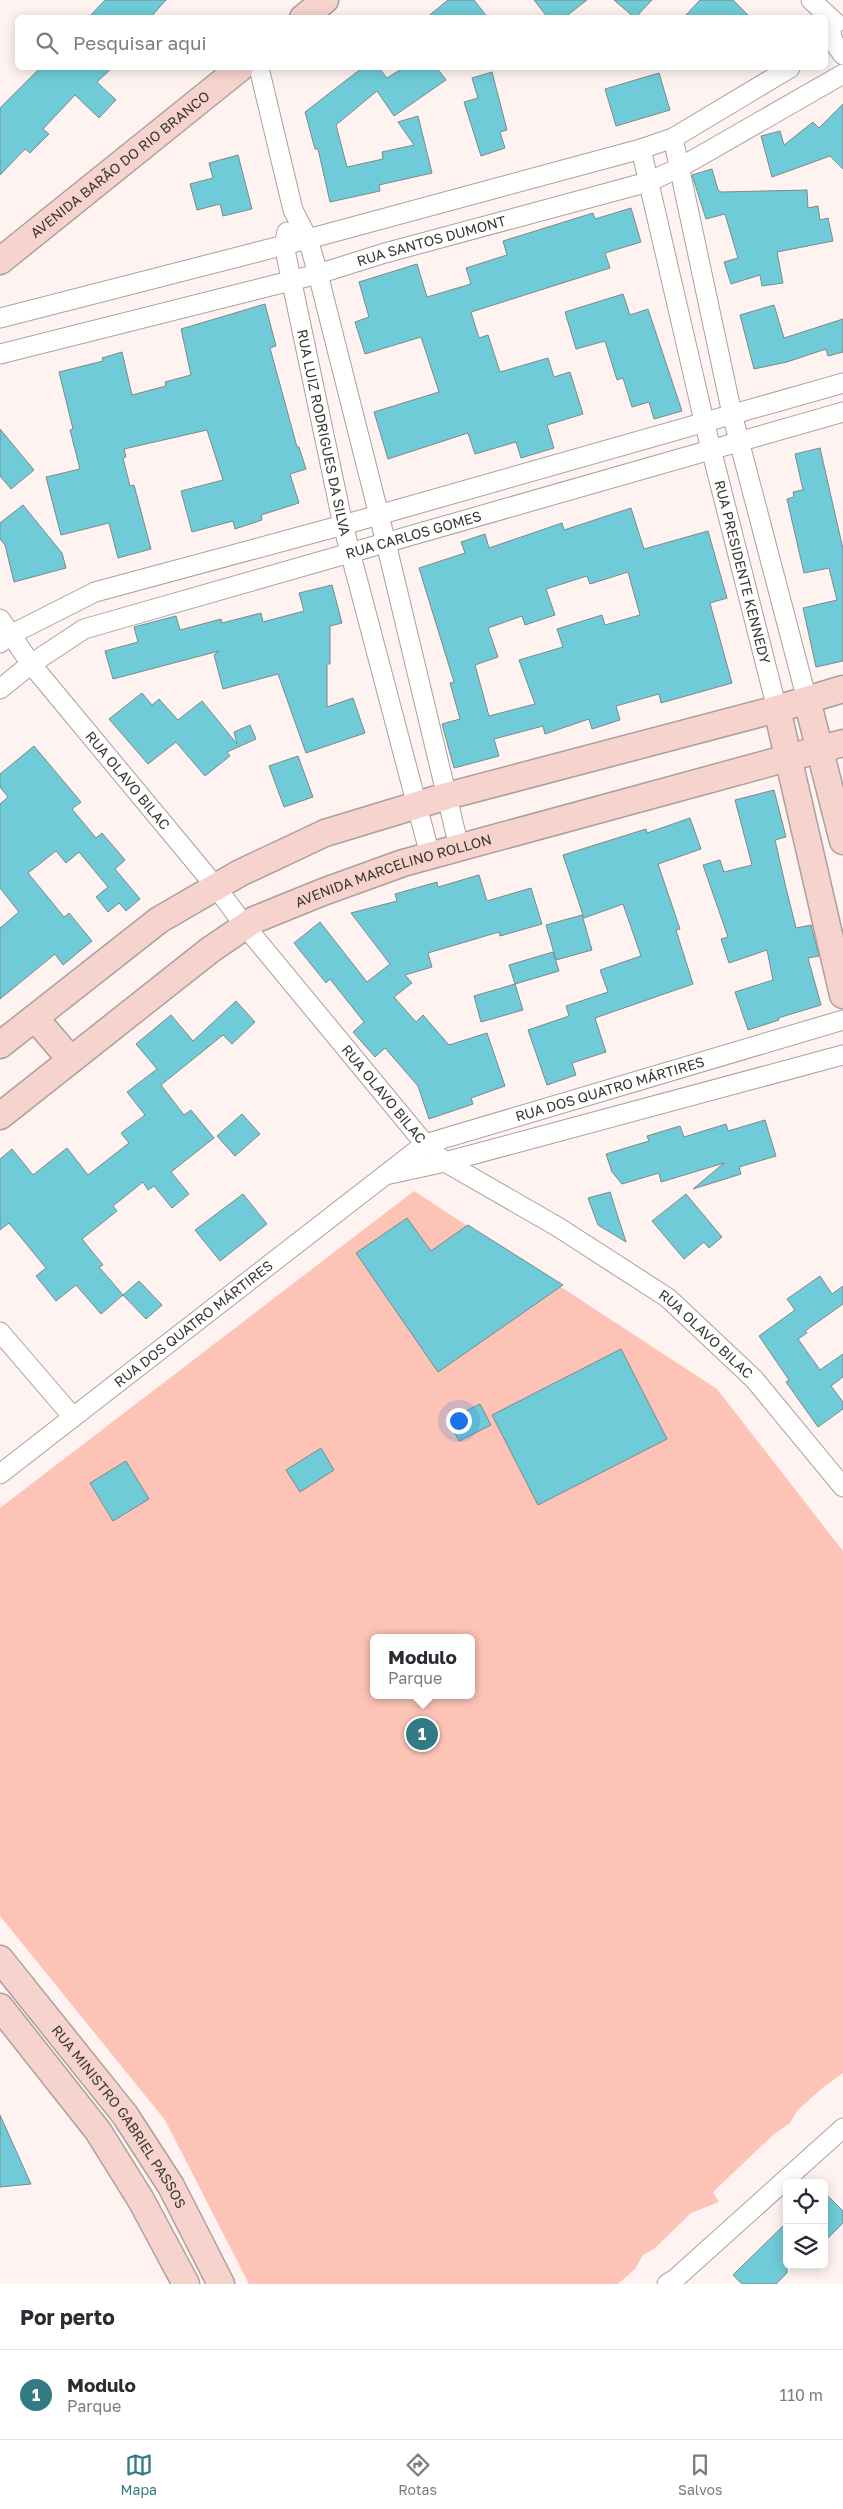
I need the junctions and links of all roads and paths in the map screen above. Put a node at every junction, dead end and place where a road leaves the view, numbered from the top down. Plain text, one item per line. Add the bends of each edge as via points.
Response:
1 (325, 0) edge
2 (811, 0) edge
3 (307, 15) edge
4 (827, 15) edge
5 (828, 17) edge
6 (838, 41) edge
7 (238, 70) edge
8 (259, 70) edge
9 (787, 70) edge
10 (843, 74) edge
11 (673, 138) junction
12 (640, 149) junction
13 (679, 168) junction
14 (648, 182) junction
15 (293, 210) junction
16 (308, 239) junction
17 (284, 245) junction
18 (0, 260) edge
19 (318, 274) junction
20 (293, 280) junction
21 (0, 318) edge
22 (0, 354) edge
23 (843, 383) edge
24 (843, 412) edge
25 (732, 414) junction
26 (704, 421) junction
27 (739, 440) junction
28 (712, 448) junction
29 (378, 514) junction
30 (343, 525) junction
31 (386, 543) junction
32 (767, 548) junction
33 (352, 552) junction
34 (738, 553) junction
35 (0, 619) edge
36 (6, 638) edge
37 (31, 664) junction
38 (0, 689) edge
39 (843, 690) edge
40 (807, 700) junction
41 (777, 709) junction
42 (832, 746) edge
43 (789, 758) junction
44 (447, 796) junction
45 (417, 805) junction
46 (843, 841) edge
47 (459, 847) junction
48 (430, 855) junction
49 (216, 887) junction
50 (246, 926) junction
51 (843, 995) edge
52 (35, 1018) junction
53 (843, 1020) edge
54 (0, 1045) edge
55 (843, 1055) edge
56 (71, 1060) junction
57 (690, 1065) junction
58 (699, 1094) junction
59 (0, 1116) edge
60 (425, 1144) junction
61 (445, 1162) junction
62 (387, 1175) junction
63 (0, 1332) edge
64 (73, 1417) junction
65 (0, 1474) edge
66 (842, 1482) edge
67 (0, 1959) edge
68 (0, 2007) edge
69 (843, 2128) edge
70 (674, 2282) edge
71 (186, 2284) edge
72 (220, 2284) edge

1 - 3 main road
2 - 4 street
5 - 6 street
7 - 18 main road, AVENIDA BARÃO DO RIO BRANCO
8 - 15 street, RUA LUIZ RODRIGUES DA SILVA
9 - 11 street
10 - 13 street, RUA SANTOS DUMONT
11 - 12 street
11 - 13 street, RUA PRESIDENTE KENNEDY
12 - 14 street, RUA PRESIDENTE KENNEDY
12 - 16 street
13 - 14 street, RUA SANTOS DUMONT
13 - 25 street, RUA PRESIDENTE KENNEDY
14 - 19 street, RUA SANTOS DUMONT
14 - 26 street, RUA PRESIDENTE KENNEDY
15 - 16 street, RUA LUIZ RODRIGUES DA SILVA
15 - 17 street, RUA LUIZ RODRIGUES DA SILVA
16 - 17 street
16 - 19 street, RUA LUIZ RODRIGUES DA SILVA
17 - 20 street, RUA LUIZ RODRIGUES DA SILVA
17 - 21 street
19 - 20 street, RUA SANTOS DUMONT
19 - 29 street, RUA LUIZ RODRIGUES DA SILVA
20 - 22 street, RUA SANTOS DUMONT
20 - 30 street, RUA LUIZ RODRIGUES DA SILVA
23 - 25 street
24 - 27 street, RUA CARLOS GOMES
25 - 26 street
25 - 27 street, RUA PRESIDENTE KENNEDY
26 - 28 street, RUA PRESIDENTE KENNEDY
26 - 29 street
27 - 28 street, RUA CARLOS GOMES
27 - 32 street, RUA PRESIDENTE KENNEDY
28 - 31 street, RUA CARLOS GOMES
28 - 34 street, RUA PRESIDENTE KENNEDY
29 - 30 street
29 - 31 street, RUA LUIZ RODRIGUES DA SILVA
30 - 33 street, RUA LUIZ RODRIGUES DA SILVA
30 - 36 street via 95,592
31 - 33 street, RUA CARLOS GOMES
31 - 44 street, RUA LUIZ RODRIGUES DA SILVA
32 - 34 street
32 - 40 street, RUA PRESIDENTE KENNEDY
33 - 37 street, RUA CARLOS GOMES via 84,629
33 - 45 street, RUA LUIZ RODRIGUES DA SILVA
34 - 41 street, RUA PRESIDENTE KENNEDY
35 - 36 street, RUA OLAVO BILAC
36 - 37 street, RUA OLAVO BILAC
37 - 38 street, RUA CARLOS GOMES
37 - 49 street, RUA OLAVO BILAC
39 - 40 main road
40 - 41 main road
40 - 42 main road, RUA PRESIDENTE KENNEDY
41 - 43 main road, RUA PRESIDENTE KENNEDY
41 - 44 main road
42 - 43 main road, AVENIDA MARCELINO ROLLON
42 - 46 main road, RUA PRESIDENTE KENNEDY
43 - 47 main road, AVENIDA MARCELINO ROLLON
43 - 51 main road, RUA PRESIDENTE KENNEDY
44 - 45 main road
44 - 47 street, RUA LUIZ RODRIGUES DA SILVA
45 - 48 street, RUA LUIZ RODRIGUES DA SILVA
45 - 49 main road via 325,833
47 - 48 main road, AVENIDA MARCELINO ROLLON
48 - 50 main road, AVENIDA MARCELINO ROLLON via 322,892
49 - 50 street, RUA OLAVO BILAC
49 - 52 main road via 159,920
50 - 56 main road, AVENIDA MARCELINO ROLLON via 210,950
50 - 60 street, RUA OLAVO BILAC
52 - 54 main road
52 - 56 main road
53 - 57 street, RUA DOS QUATRO MÁRTIRES
55 - 58 street, RUA DOS QUATRO MÁRTIRES
56 - 59 main road, AVENIDA MARCELINO ROLLON
57 - 58 street
57 - 60 street, RUA DOS QUATRO MÁRTIRES
58 - 61 street, RUA DOS QUATRO MÁRTIRES
60 - 61 street, RUA OLAVO BILAC
60 - 62 street, RUA DOS QUATRO MÁRTIRES
61 - 62 street, RUA DOS QUATRO MÁRTIRES
61 - 66 street, RUA OLAVO BILAC via 558,1227 668,1298 754,1378
62 - 64 street, RUA DOS QUATRO MÁRTIRES
63 - 64 street
64 - 65 street, RUA DOS QUATRO MÁRTIRES
67 - 72 main road, RUA MINISTRO GABRIEL PASSOS via 126,2115 171,2186
68 - 71 main road, RUA MINISTRO GABRIEL PASSOS via 98,2131
69 - 70 street

